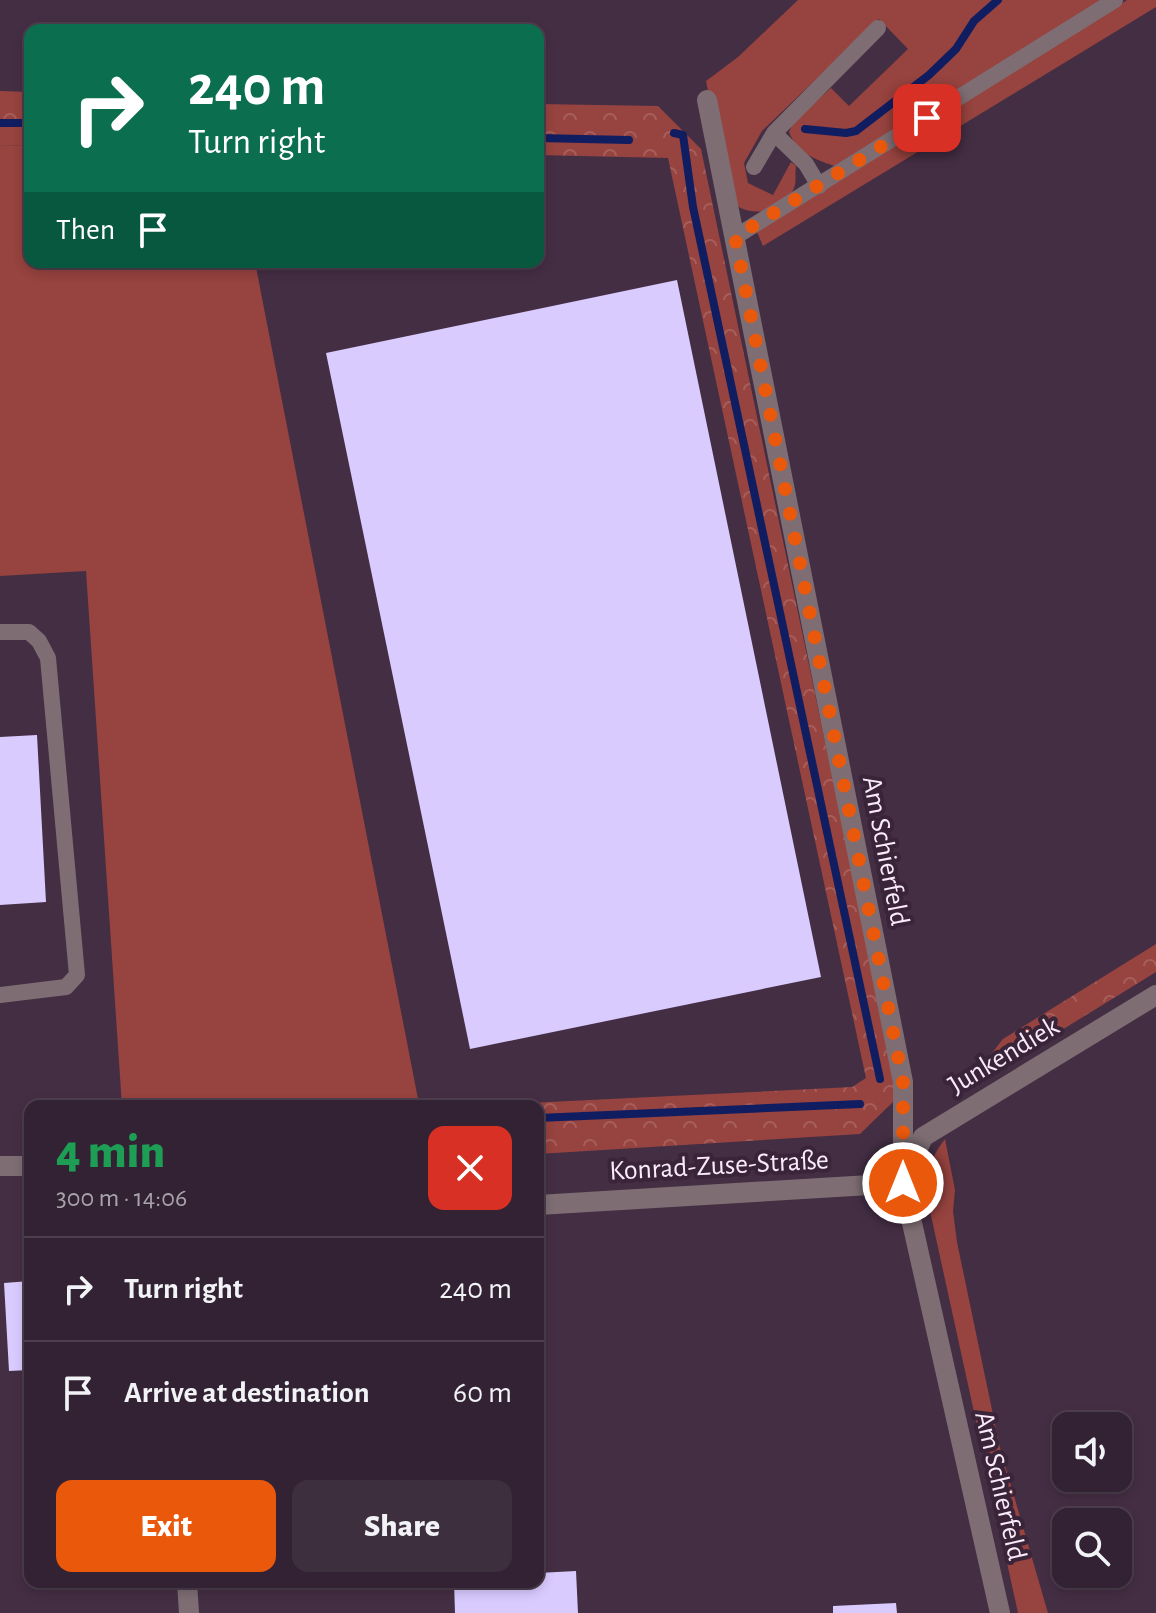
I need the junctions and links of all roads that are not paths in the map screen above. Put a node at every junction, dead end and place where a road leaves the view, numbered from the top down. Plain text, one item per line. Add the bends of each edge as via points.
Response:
1 (1115, 0) edge
2 (878, 28) dead end
3 (707, 100) dead end
4 (774, 133) junction
5 (754, 167) dead end
6 (819, 186) junction
7 (735, 237) junction
8 (0, 632) edge
9 (0, 995) edge
10 (1156, 995) edge
11 (0, 1166) edge
12 (24, 1166) edge
13 (903, 1183) junction
14 (544, 1205) edge
15 (187, 1588) edge
16 (189, 1613) edge
17 (1000, 1613) edge

1 - 6 lane
2 - 4 lane
3 - 7 street, Am Schierfeld
4 - 5 lane
4 - 6 lane via 806,164
6 - 7 lane
7 - 13 street, Am Schierfeld via 903,1082
8 - 9 lane via 29,632 48,658 77,975 66,987
10 - 13 street, Junkendiek via 923,1137
11 - 12 street
13 - 14 street, Konrad-Zuse-Straße
13 - 17 street, Am Schierfeld
15 - 16 street

